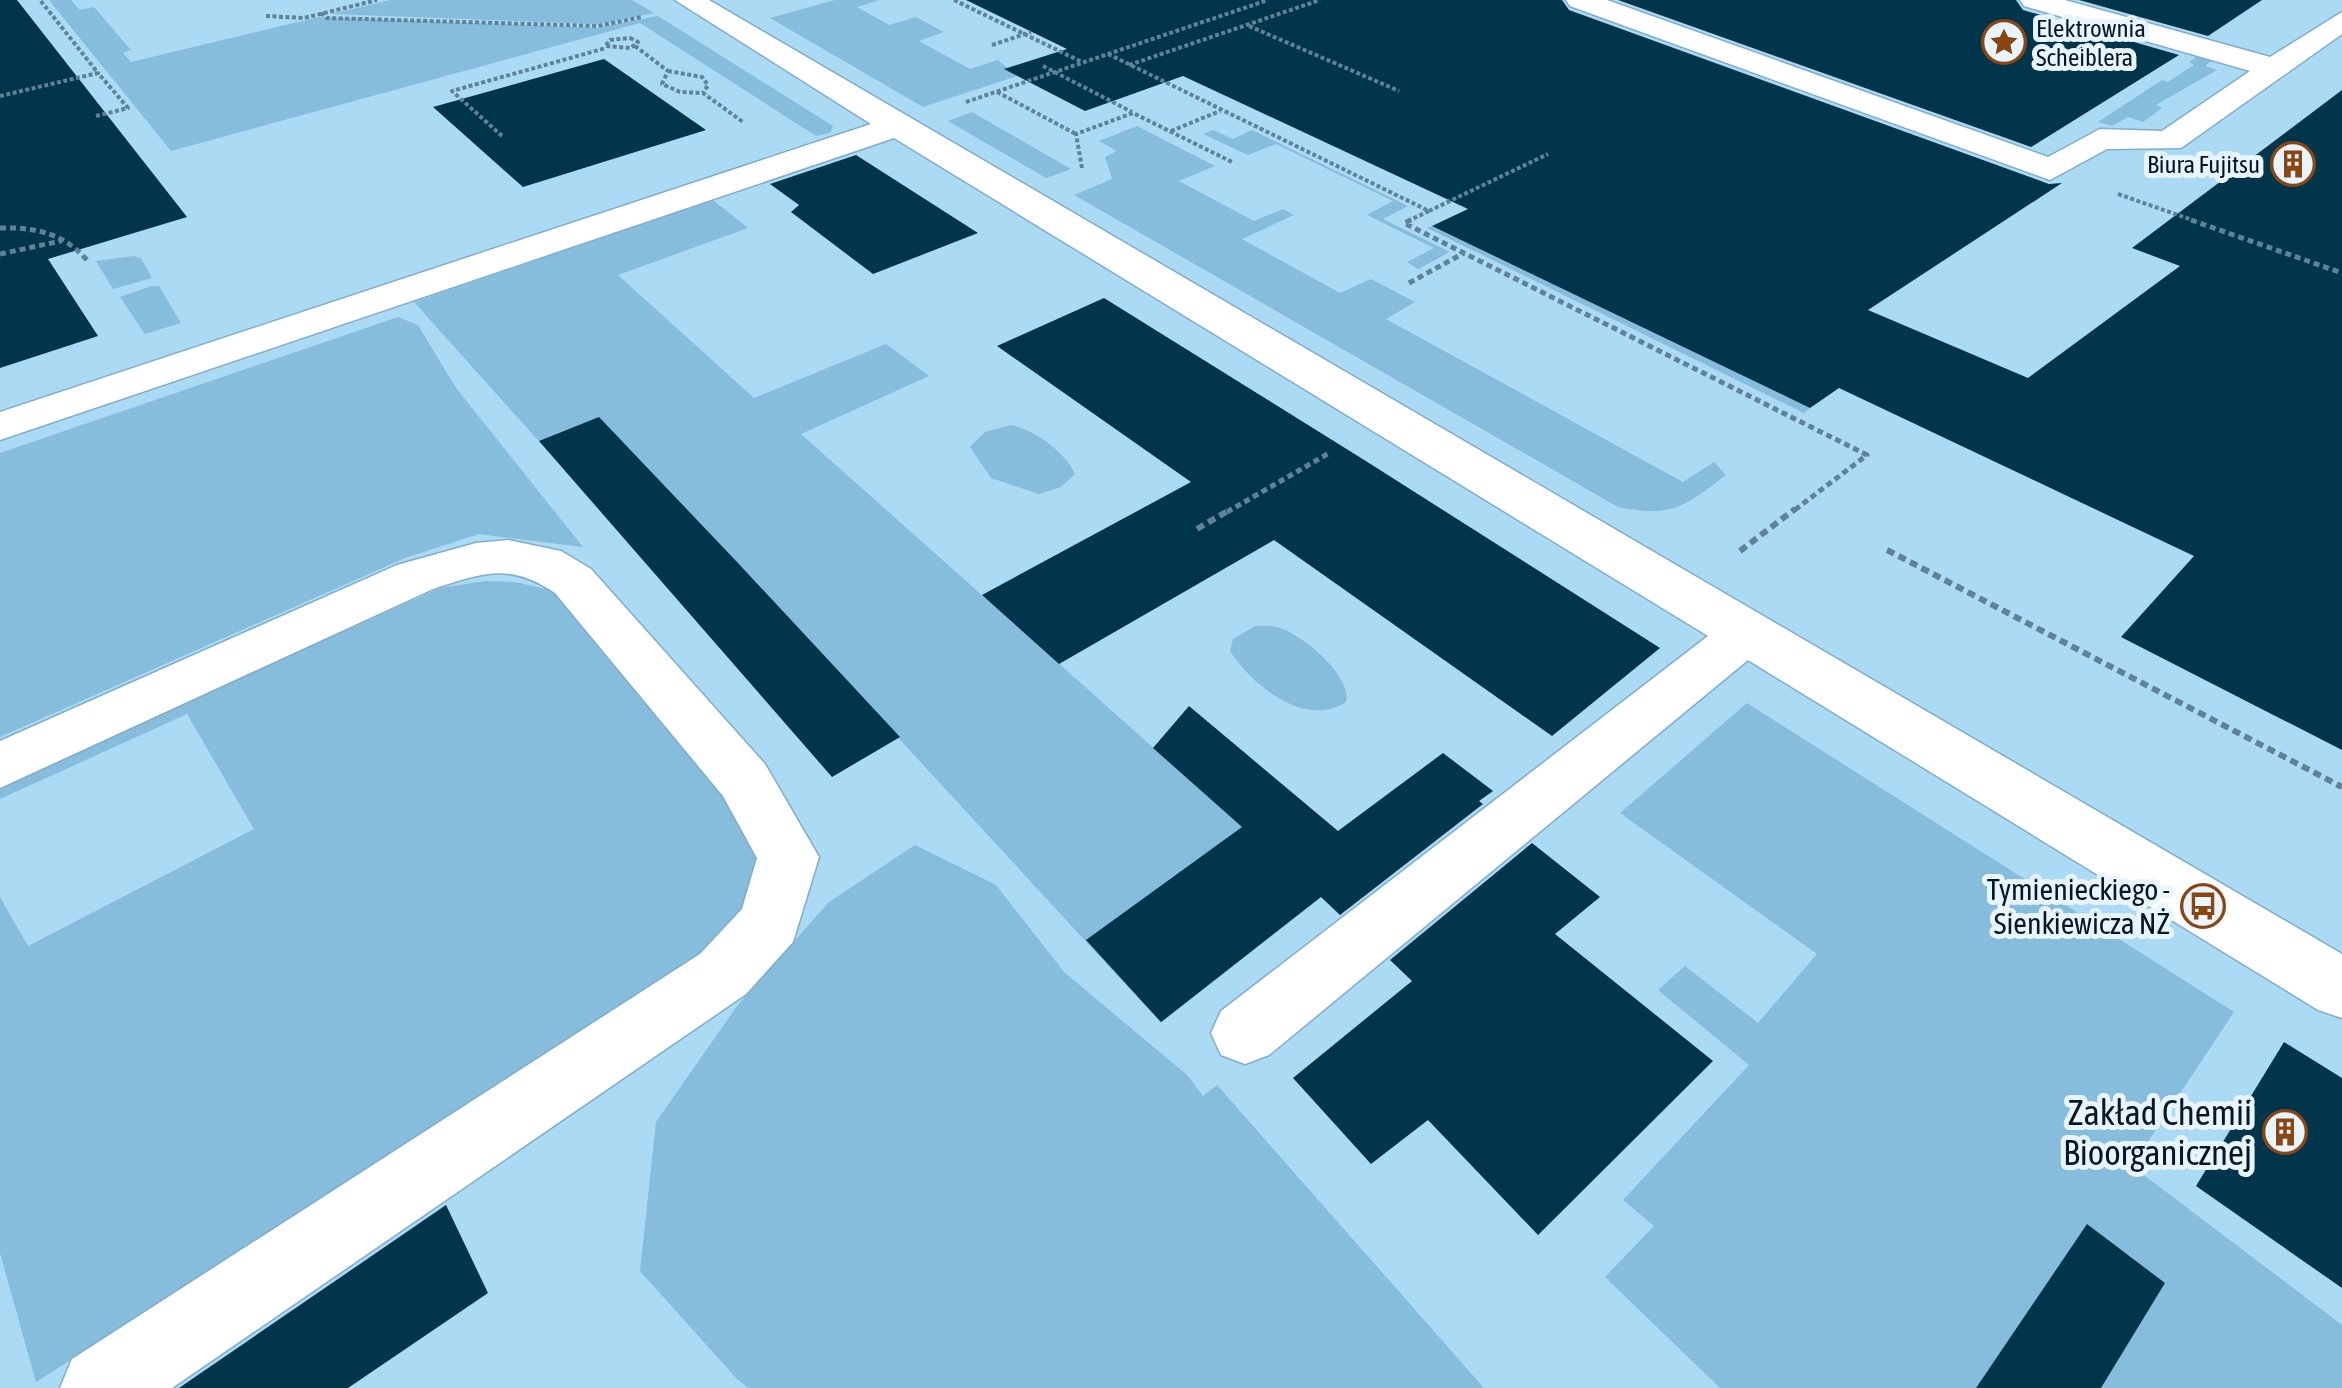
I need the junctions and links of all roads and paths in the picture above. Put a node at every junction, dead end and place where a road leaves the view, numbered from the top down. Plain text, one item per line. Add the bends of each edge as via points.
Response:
1 (40, 0) edge
2 (378, 0) edge
3 (690, 0) edge
4 (954, 0) edge
5 (1268, 0) edge
6 (1320, 0) edge
7 (1580, 0) edge
8 (2034, 0) edge
9 (321, 13) junction
10 (266, 16) dead end
11 (638, 18) dead end
12 (2342, 21) edge
13 (1248, 25) junction
14 (1031, 32) dead end
15 (1025, 34) junction
16 (992, 45) dead end
17 (636, 46) junction
18 (606, 48) junction
19 (1108, 54) junction
20 (1083, 63) junction
21 (1043, 66) dead end
22 (1128, 66) junction
23 (2274, 68) junction
24 (668, 71) junction
25 (98, 72) junction
26 (1055, 72) junction
27 (1400, 91) dead end
28 (997, 92) junction
29 (703, 93) junction
30 (0, 96) edge
31 (979, 98) dead end
32 (1221, 111) junction
33 (1133, 112) junction
34 (96, 116) dead end
35 (898, 126) junction
36 (1170, 131) junction
37 (736, 133) dead end
38 (1076, 134) junction
39 (502, 136) dead end
40 (1548, 154) dead end
41 (1234, 163) dead end
42 (1082, 168) dead end
43 (2050, 170) junction
44 (1429, 211) junction
45 (2178, 215) junction
46 (2169, 222) dead end
47 (0, 228) edge
48 (62, 240) junction
49 (0, 254) edge
50 (1464, 254) junction
51 (87, 260) dead end
52 (2342, 273) edge
53 (1410, 282) dead end
54 (0, 427) edge
55 (1344, 445) dead end
56 (1198, 528) dead end
57 (1887, 550) dead end
58 (1730, 559) dead end
59 (1748, 632) junction
60 (0, 766) edge
61 (2342, 787) edge
62 (2342, 990) edge
63 (1245, 1034) dead end
64 (101, 1388) edge

1 - 25 path
2 - 9 path
3 - 35 street
4 - 15 path
5 - 19 path
6 - 13 path
7 - 43 street
8 - 23 street
9 - 10 path
9 - 11 path via 598,26
12 - 23 street
13 - 22 path
13 - 27 path
14 - 15 path
15 - 16 path
15 - 20 path
17 - 18 path
17 - 18 path via 637,40 625,38 610,40
17 - 24 path
18 - 39 path via 452,92
19 - 20 path
19 - 22 path
20 - 26 path
21 - 26 path
22 - 32 path
23 - 43 street via 2170,141 2100,138
24 - 29 path via 702,77 708,85
24 - 29 path via 662,78 669,89
25 - 30 path
25 - 34 path via 128,108
26 - 28 path
26 - 33 path
28 - 31 path
28 - 38 path
29 - 37 path via 744,123
32 - 36 path
32 - 44 path
33 - 36 path
33 - 38 path
35 - 54 street
35 - 59 street
36 - 41 path
38 - 42 path
40 - 44 path
43 - 45 path
44 - 50 path via 1404,223
45 - 46 path
45 - 52 path
47 - 48 path via 44,228
48 - 49 path
48 - 51 path
50 - 53 path
50 - 58 path via 1867,455
55 - 56 path
57 - 61 path
59 - 62 street
59 - 63 street
60 - 64 street via 415,578 464,562 539,560 573,581 744,780 788,857 770,923 723,974

